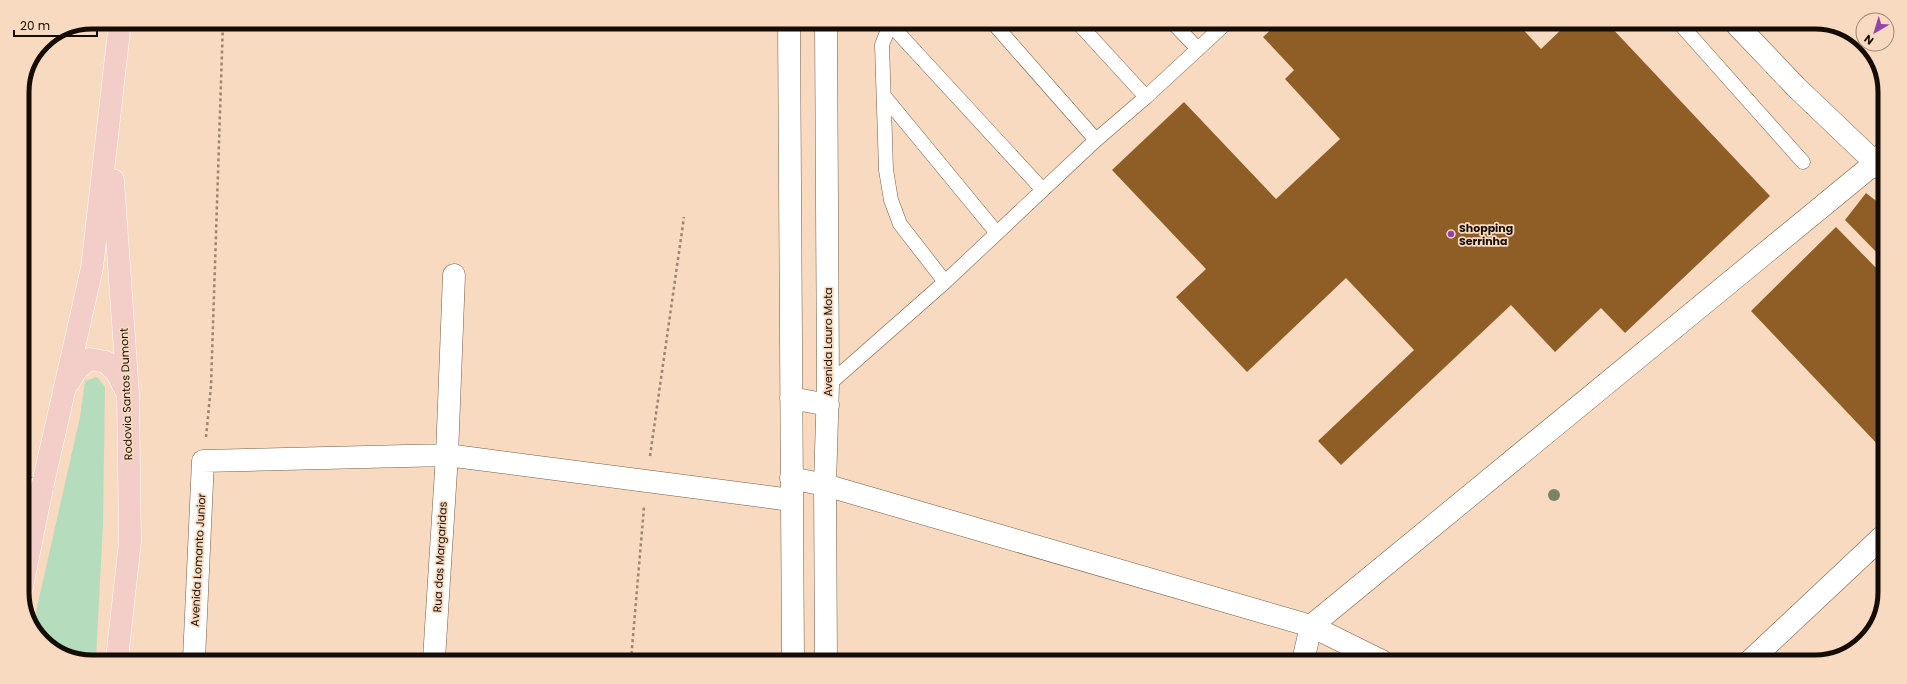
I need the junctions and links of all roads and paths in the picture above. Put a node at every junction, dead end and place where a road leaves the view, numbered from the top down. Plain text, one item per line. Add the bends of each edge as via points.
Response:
1 (119, 29) edge
2 (223, 29) edge
3 (789, 29) edge
4 (826, 29) edge
5 (888, 29) edge
6 (895, 29) edge
7 (998, 29) edge
8 (1084, 29) edge
9 (1179, 29) edge
10 (1220, 29) edge
11 (1686, 29) edge
12 (1741, 29) edge
13 (1198, 49) junction
14 (884, 96) junction
15 (1146, 97) junction
16 (109, 129) junction
17 (1096, 140) junction
18 (1878, 159) edge
19 (1803, 162) dead end
20 (1878, 164) edge
21 (1042, 189) junction
22 (684, 217) dead end
23 (996, 232) junction
24 (454, 275) dead end
25 (945, 282) junction
26 (67, 384) junction
27 (128, 394) junction
28 (828, 395) junction
29 (791, 398) junction
30 (446, 455) junction
31 (203, 461) junction
32 (791, 478) junction
33 (646, 481) junction
34 (825, 485) junction
35 (32, 489) edge
36 (791, 500) junction
37 (29, 518) edge
38 (1878, 541) edge
39 (1311, 626) junction
40 (117, 655) edge
41 (194, 655) edge
42 (434, 655) edge
43 (631, 655) edge
44 (792, 655) edge
45 (826, 655) edge
46 (1304, 655) edge
47 (1370, 655) edge
48 (1756, 655) edge

1 - 16 highway, Rodovia Santos Dumont
2 - 31 path via 211,386
3 - 29 street
4 - 28 street, Avenida Lauro Mota
5 - 14 lane via 882,45
6 - 21 lane
7 - 17 lane
8 - 15 lane
9 - 13 lane
10 - 13 lane
11 - 19 lane
12 - 18 street via 1796,87
13 - 15 lane
14 - 23 lane
14 - 25 lane via 886,170 891,200 900,224
15 - 17 lane
16 - 26 highway, Rodovia Santos Dumont via 92,268
16 - 27 highway, Rodovia Santos Dumont
17 - 21 lane
20 - 39 street
21 - 23 lane
22 - 33 path
23 - 25 lane
24 - 30 street, Rua das Margaridas
25 - 28 lane
26 - 27 highway via 76,370 89,359 106,362 117,373
26 - 35 highway, Rodovia Santos Dumont
27 - 40 highway, Rodovia Santos Dumont via 130,542
28 - 29 street
28 - 34 street, Avenida Lauro Mota
29 - 32 street
30 - 31 street
30 - 33 street
30 - 42 street, Rua das Margaridas
31 - 41 street, Avenida Lomanto Junior
32 - 34 street
32 - 36 street
33 - 36 street
33 - 43 path
34 - 39 street
34 - 45 street, Avenida Lauro Mota
35 - 37 highway, Rodovia Santos Dumont
36 - 44 street
38 - 48 street
39 - 46 street
39 - 47 street

